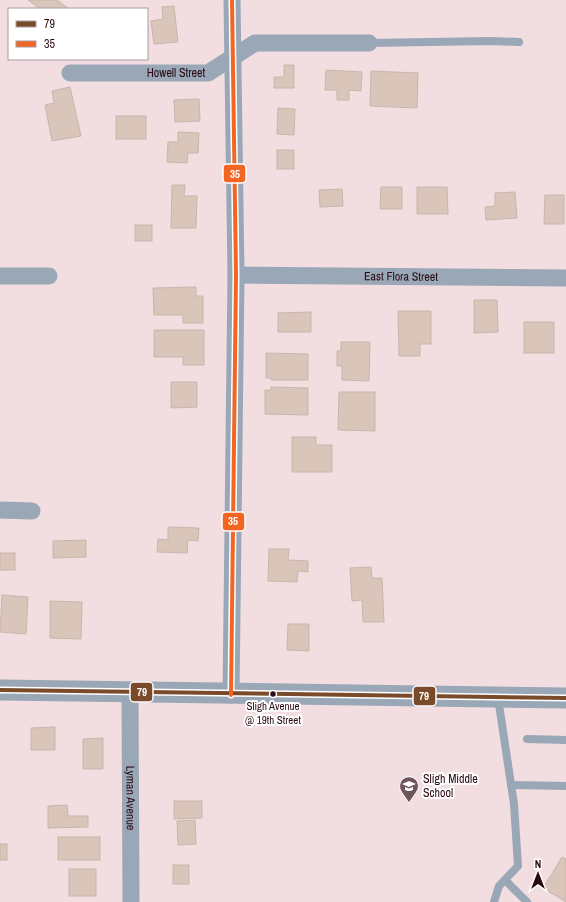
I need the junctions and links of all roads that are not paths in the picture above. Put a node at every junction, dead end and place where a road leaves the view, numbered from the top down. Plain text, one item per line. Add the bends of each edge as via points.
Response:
1 (232, 0) edge
2 (519, 42) dead end
3 (369, 43) joint
4 (232, 59) junction
5 (70, 73) dead end
6 (236, 275) junction
7 (0, 276) edge
8 (49, 276) dead end
9 (566, 278) edge
10 (0, 510) edge
11 (32, 511) dead end
12 (0, 690) edge
13 (130, 693) junction
14 (231, 695) junction
15 (498, 697) junction
16 (566, 698) edge
17 (527, 739) dead end
18 (566, 740) edge
19 (512, 785) junction
20 (566, 786) edge
21 (505, 880) junction
22 (131, 902) edge
23 (494, 902) edge
24 (527, 902) edge

1 - 4 street
2 - 3 lane via 490,40
3 - 4 street, Howell Street via 255,43
4 - 5 street, Howell Street via 208,73
4 - 6 street
6 - 9 street, East Flora Street
6 - 14 street
7 - 8 street
10 - 11 street
12 - 13 street
13 - 14 street
13 - 22 street, Lyman Avenue
14 - 15 street
15 - 16 street
15 - 19 lane
17 - 18 lane
19 - 20 lane
19 - 21 lane via 518,866
21 - 23 lane via 499,886
21 - 24 lane

